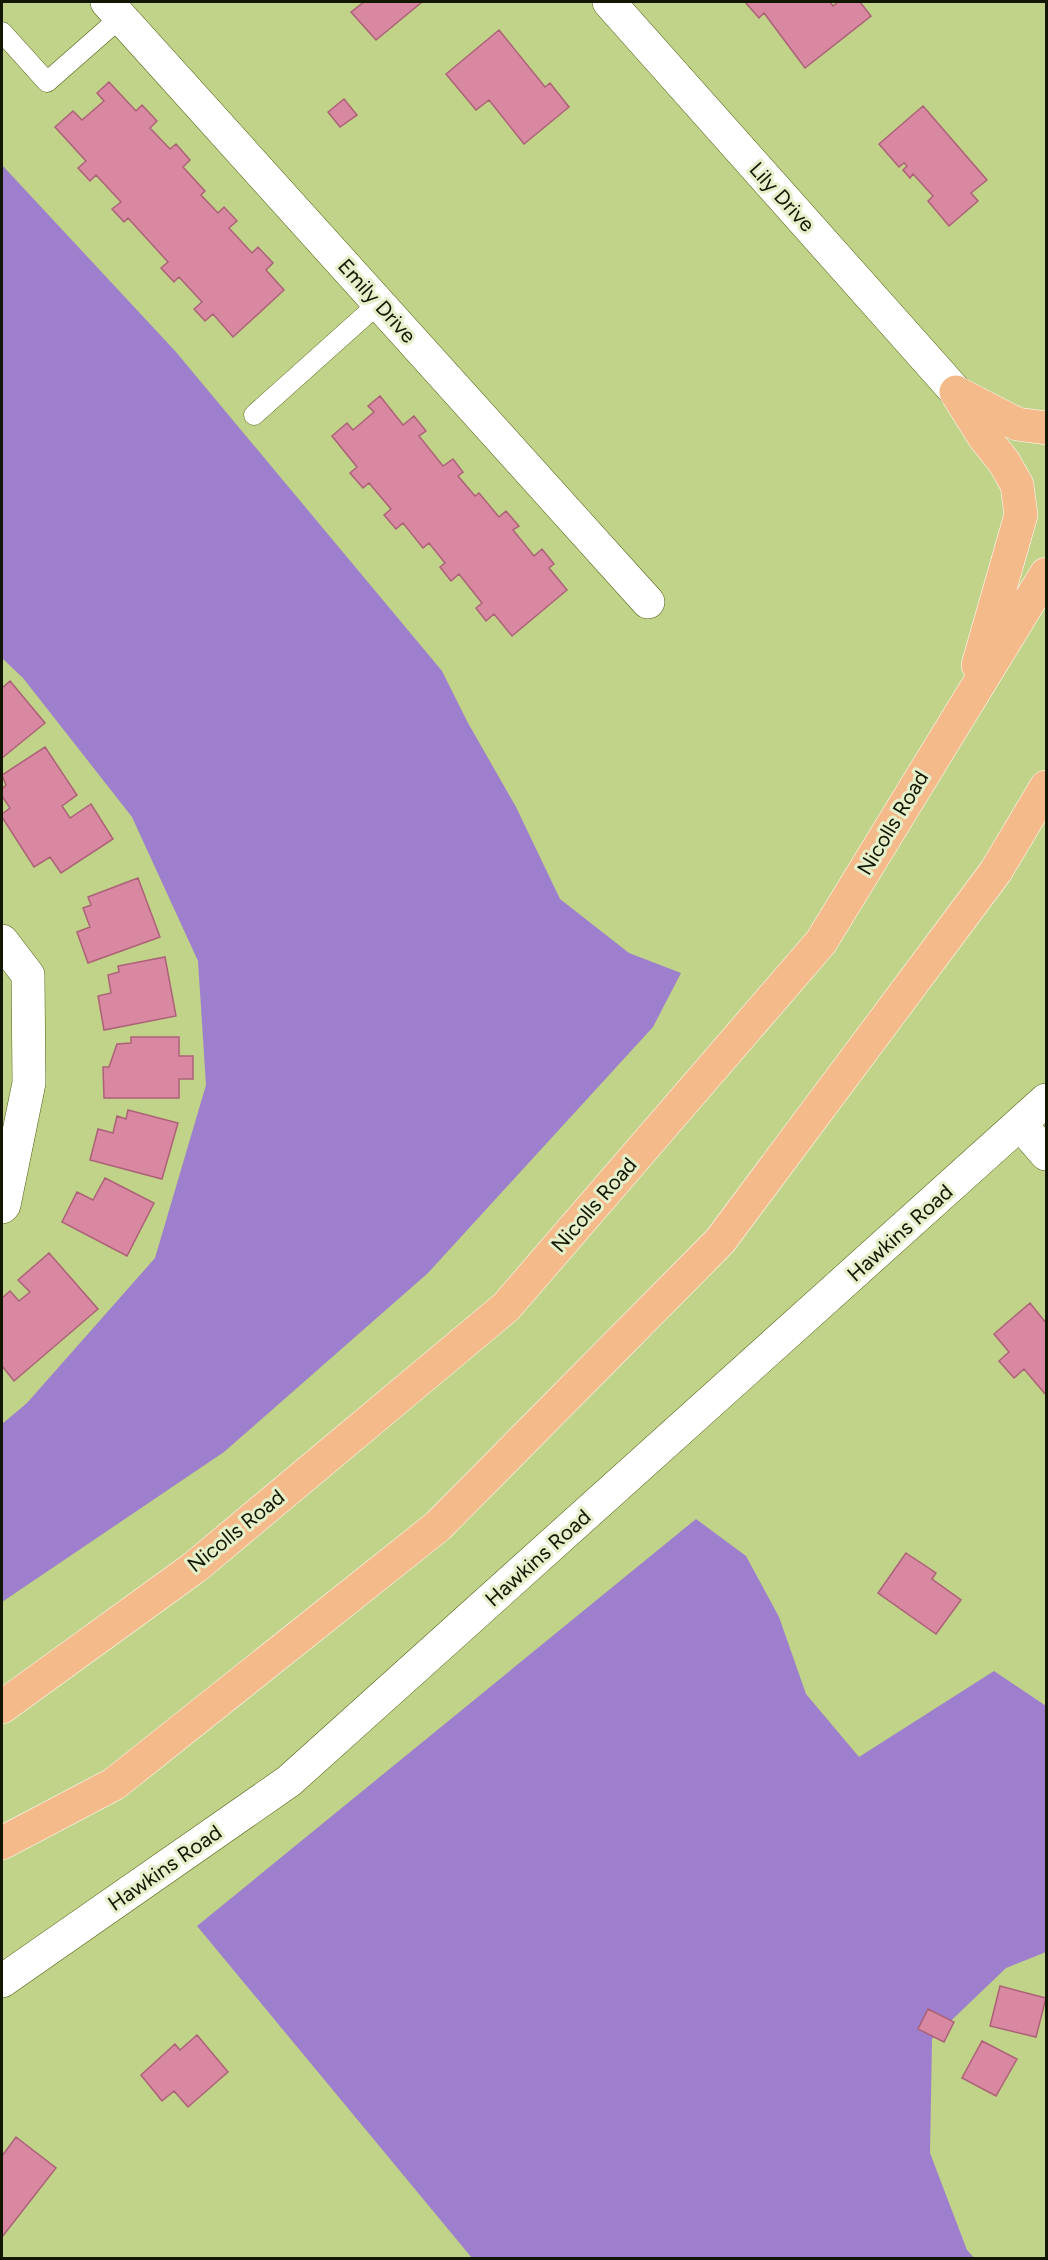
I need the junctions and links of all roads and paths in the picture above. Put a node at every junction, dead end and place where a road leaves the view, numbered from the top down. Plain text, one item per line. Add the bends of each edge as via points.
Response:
1 (609, 2) edge
2 (114, 9) edge
3 (2, 32) edge
4 (379, 303) junction
5 (956, 392) junction
6 (254, 415) dead end
7 (1047, 428) edge
8 (1047, 574) edge
9 (648, 602) dead end
10 (967, 702) junction
11 (1047, 786) edge
12 (2, 941) edge
13 (1047, 1100) edge
14 (1021, 1125) junction
15 (1047, 1154) edge
16 (2, 1207) edge
17 (2, 1707) edge
18 (2, 1843) edge
19 (2, 1981) edge

1 - 5 street, Lily Drive
2 - 3 lane via 47,82
2 - 4 street, Emily Drive
4 - 6 lane
4 - 9 street, Emily Drive
5 - 7 highway via 1017,424
5 - 10 highway via 1017,485 1021,515
8 - 10 highway, Nicolls Road
10 - 17 highway, Nicolls Road via 821,942 506,1307 195,1567
11 - 18 highway via 996,871 720,1241 687,1275 438,1526 114,1784
12 - 16 street via 28,975 29,1083
13 - 14 street, Hawkins Road
14 - 15 street
14 - 19 street, Hawkins Road via 289,1781

